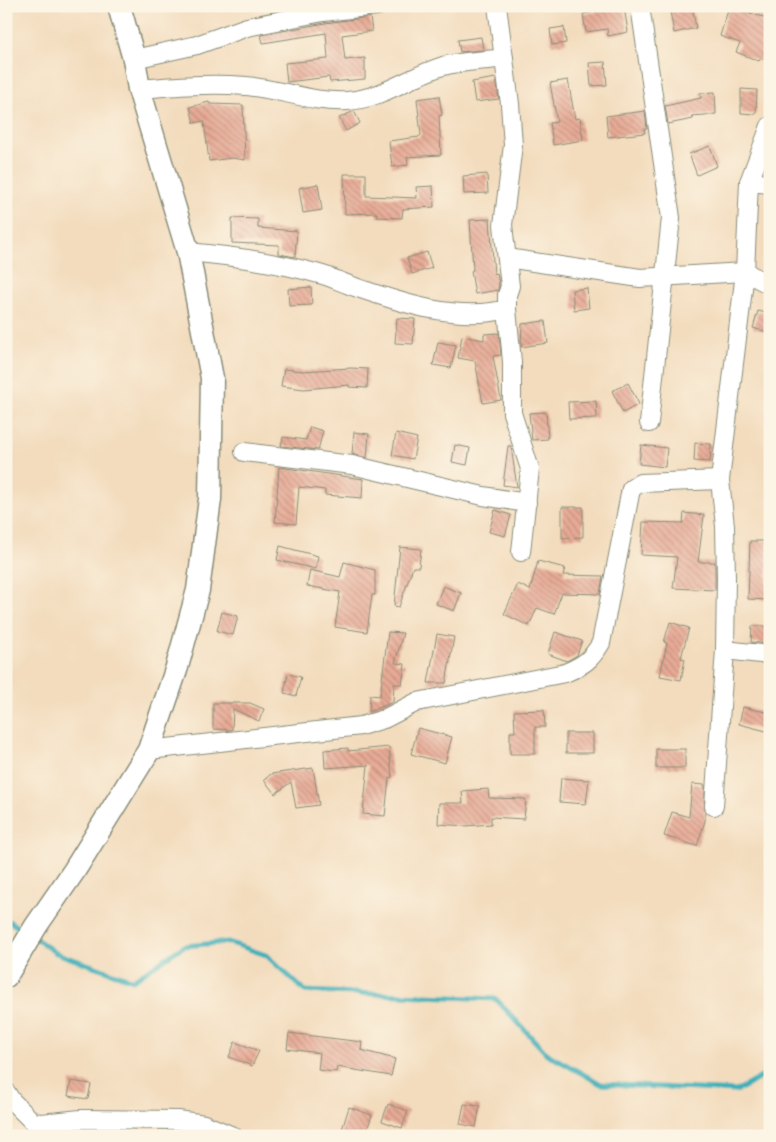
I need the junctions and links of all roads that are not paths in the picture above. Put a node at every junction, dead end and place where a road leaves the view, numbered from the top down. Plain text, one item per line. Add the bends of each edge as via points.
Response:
1 (119, 6) edge
2 (376, 6) edge
3 (497, 6) edge
4 (640, 6) edge
5 (504, 58) junction
6 (134, 59) junction
7 (139, 89) junction
8 (770, 126) edge
9 (749, 182) junction
10 (770, 184) edge
11 (188, 252) junction
12 (507, 258) junction
13 (745, 272) junction
14 (666, 275) junction
15 (770, 284) edge
16 (507, 308) junction
17 (649, 423) dead end
18 (244, 452) dead end
19 (720, 480) junction
20 (527, 503) junction
21 (521, 552) dead end
22 (725, 650) junction
23 (770, 655) edge
24 (149, 750) junction
25 (714, 806) dead end
26 (6, 976) edge
27 (6, 1092) edge
28 (233, 1136) edge

1 - 6 main road
2 - 6 street via 323,12 247,27 197,45
3 - 5 street
4 - 14 street via 671,218
5 - 7 street via 444,66 367,99 347,101 322,102 245,86 178,85
5 - 12 street via 513,145 503,225
6 - 7 main road
7 - 11 main road
8 - 9 street
9 - 10 street
9 - 13 street
11 - 16 street via 274,262 444,311 489,313
11 - 24 main road via 212,378 210,499 198,590
12 - 14 street via 640,278
12 - 16 street via 510,286
13 - 14 street
13 - 15 street
13 - 19 street
14 - 17 street
16 - 20 street via 512,413 530,470
18 - 20 street via 352,466
19 - 22 street via 725,526
19 - 24 street via 640,483 630,489 601,643 592,658 580,666 565,673 417,702 384,719 360,726
20 - 21 street
22 - 23 street
22 - 25 street
24 - 26 main road
27 - 28 street via 33,1122 178,1120 204,1124

